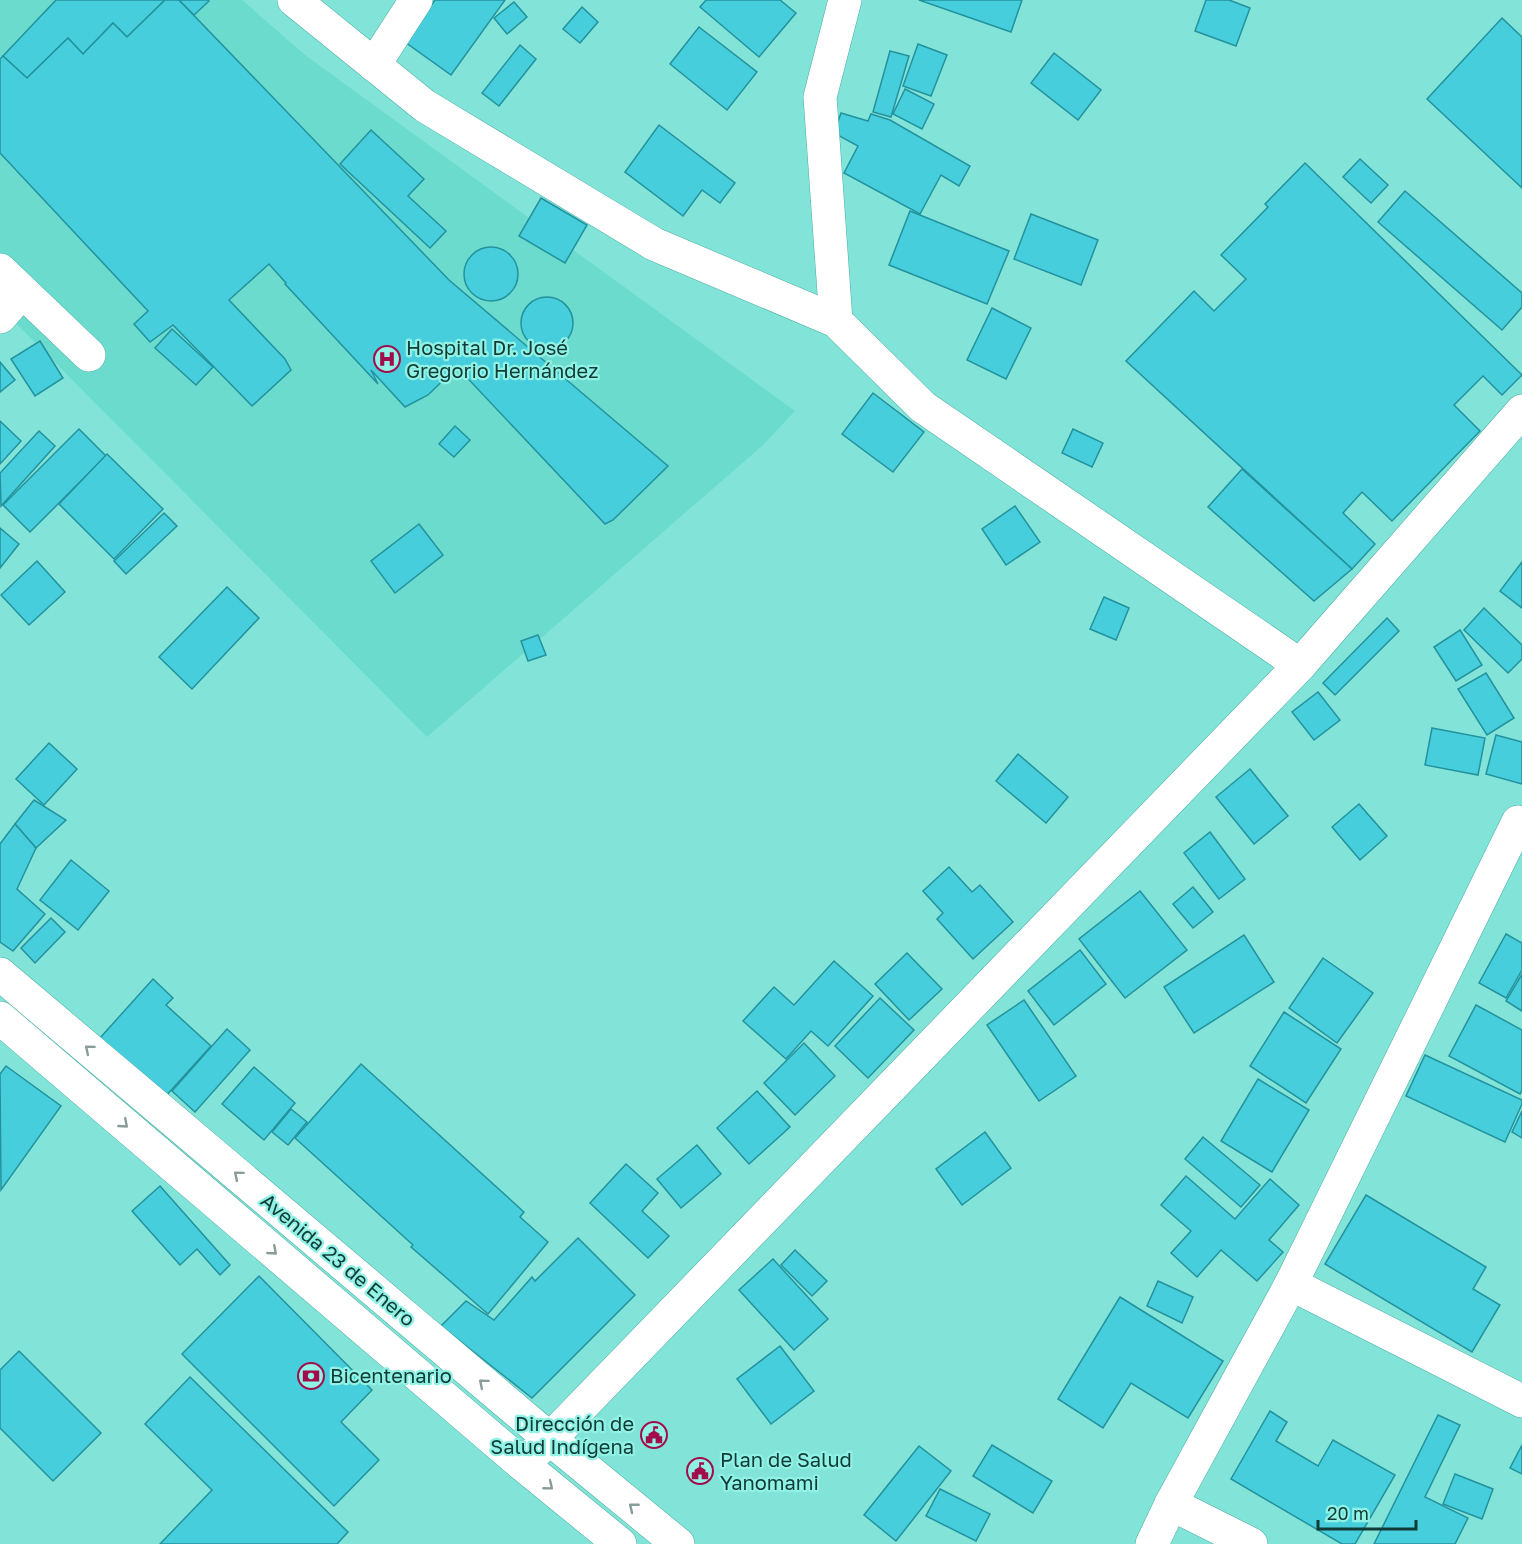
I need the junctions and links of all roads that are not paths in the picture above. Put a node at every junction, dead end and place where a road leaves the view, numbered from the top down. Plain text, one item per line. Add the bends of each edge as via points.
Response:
1 (294, 0) edge
2 (416, 0) edge
3 (845, 0) edge
4 (374, 65) junction
5 (11, 281) edge
6 (0, 317) edge
7 (836, 321) junction
8 (89, 355) dead end
9 (1522, 411) edge
10 (1300, 665) junction
11 (1518, 822) dead end
12 (0, 974) edge
13 (4, 1029) edge
14 (1291, 1284) junction
15 (1522, 1401) edge
16 (550, 1439) junction
17 (522, 1464) junction
18 (1171, 1504) junction
19 (620, 1544) edge
20 (678, 1544) edge
21 (1152, 1544) edge
22 (1251, 1544) edge

1 - 4 street
2 - 4 street
3 - 7 street via 820,97
4 - 7 street via 425,106 654,244
5 - 6 street
5 - 8 street
7 - 10 street via 923,407
9 - 10 street
10 - 16 street
11 - 14 street
16 -> 12 street, Avenida 23 de Enero
13 -> 17 street, Avenida 23 de Enero
14 - 15 street
14 - 18 street
16 - 17 street
20 -> 16 street, Avenida 23 de Enero
17 -> 19 street, Avenida 23 de Enero
18 - 21 street
18 - 22 street

